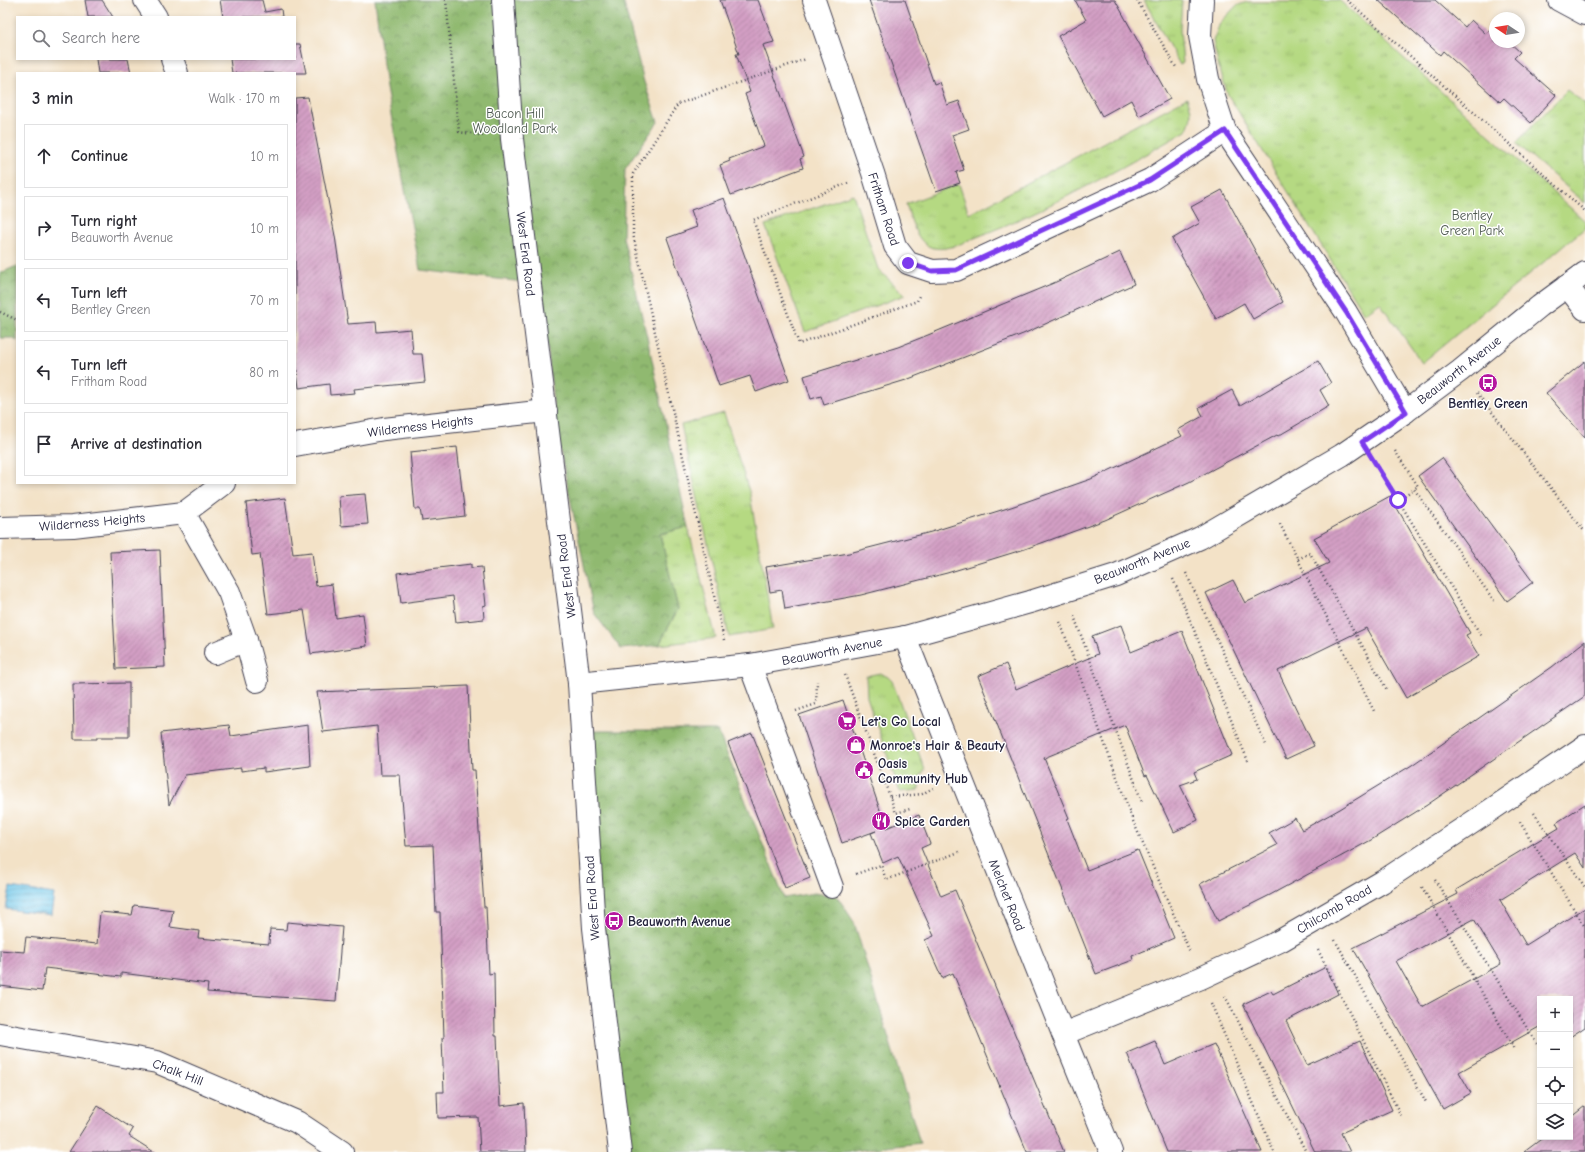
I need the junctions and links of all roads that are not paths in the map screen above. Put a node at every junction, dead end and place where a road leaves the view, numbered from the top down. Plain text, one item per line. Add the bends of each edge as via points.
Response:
1 (145, 0) edge
2 (503, 0) edge
3 (814, 0) edge
4 (1202, 0) edge
5 (1559, 0) edge
6 (1585, 14) edge
7 (155, 16) edge
8 (172, 60) edge
9 (177, 72) edge
10 (1225, 131) junction
11 (1585, 273) edge
12 (1567, 286) junction
13 (1585, 309) edge
14 (546, 411) junction
15 (1406, 412) junction
16 (296, 445) edge
17 (223, 484) edge
18 (184, 513) junction
19 (0, 528) edge
20 (905, 637) junction
21 (246, 640) junction
22 (216, 653) dead end
23 (740, 666) junction
24 (257, 681) dead end
25 (579, 683) junction
26 (1585, 746) edge
27 (832, 886) dead end
28 (0, 1034) edge
29 (1063, 1034) junction
30 (342, 1152) edge
31 (620, 1152) edge
32 (1111, 1152) edge

1 - 7 street
2 - 14 street, West End Road via 512,139
3 - 10 street, Fritham Road via 895,246 908,263 932,271 956,270 1150,180
4 - 10 street via 1200,36 1208,79
5 - 6 street
8 - 9 street
10 - 15 street via 1346,312
11 - 12 street, Beauworth Avenue
12 - 13 street
12 - 15 street, Beauworth Avenue
14 - 16 street, Wilderness Heights via 384,429
14 - 25 street, West End Road
15 - 20 street, Beauworth Avenue via 1362,442 1200,538 1116,575
17 - 18 street
18 - 19 street, Wilderness Heights via 74,526
18 - 21 street via 229,592
20 - 23 street, Beauworth Avenue
20 - 29 street, Melchet Road
21 - 22 street
21 - 24 street
23 - 25 street, Beauworth Avenue
23 - 27 street
25 - 31 street, West End Road via 594,928
26 - 29 street, Chilcomb Road via 1415,861 1280,941 1207,976
28 - 30 street, Chalk Hill via 157,1062 298,1122
29 - 32 street, Melchet Road

